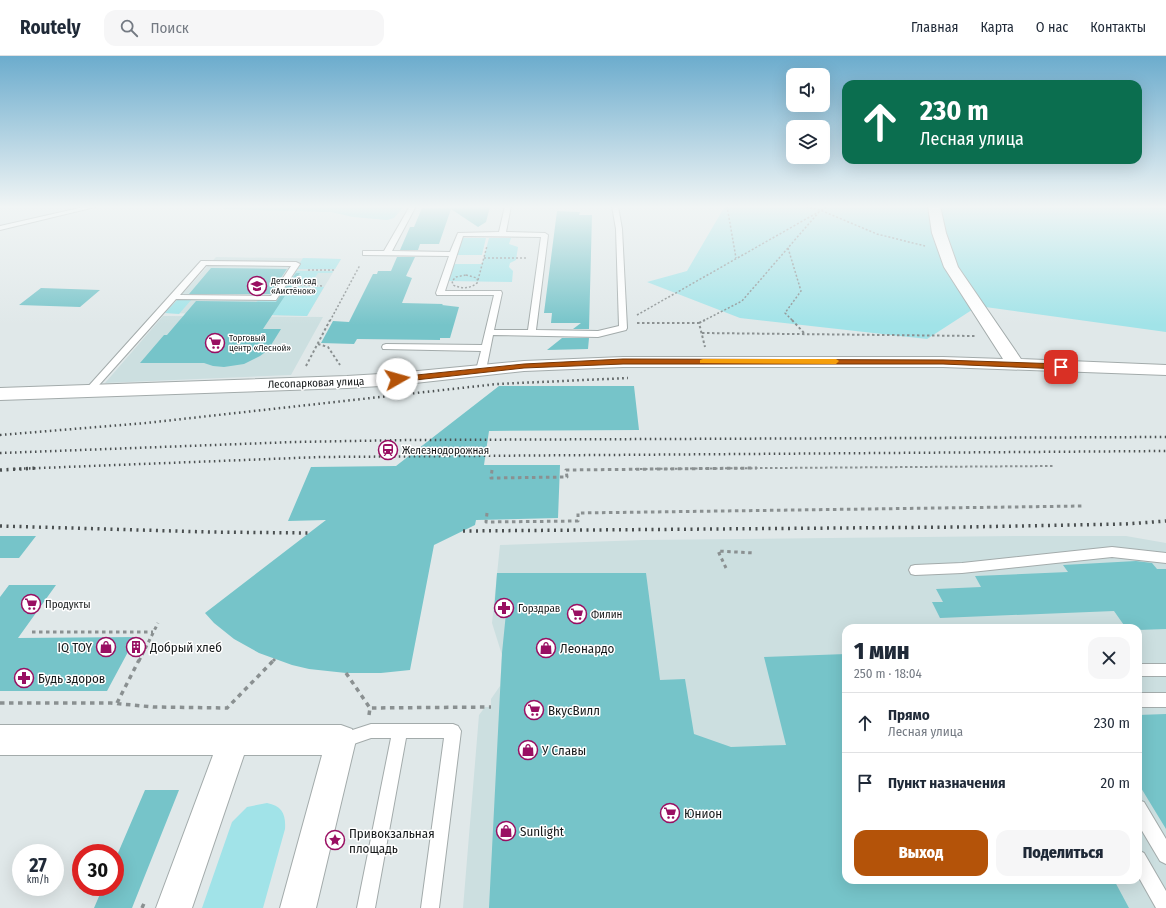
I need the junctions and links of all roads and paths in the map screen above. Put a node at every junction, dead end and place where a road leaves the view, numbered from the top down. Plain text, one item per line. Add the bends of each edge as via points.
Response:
1 (391, 246) edge
2 (456, 246) edge
3 (487, 246) edge
4 (544, 246) edge
5 (620, 246) edge
6 (734, 246) edge
7 (757, 246) edge
8 (921, 246) edge
9 (943, 246) edge
10 (788, 248) joint
11 (945, 252) junction
12 (366, 253) joint
13 (387, 253) junction
14 (453, 254) junction
15 (484, 258) junction
16 (542, 258) junction
17 (736, 258) junction
18 (292, 270) junction
19 (334, 270) dead end
20 (281, 285) junction
21 (324, 286) dead end
22 (475, 293) junction
23 (174, 296) junction
24 (623, 323) junction
25 (699, 323) junction
26 (490, 332) junction
27 (532, 332) junction
28 (702, 334) junction
29 (805, 334) junction
30 (980, 336) dead end
31 (386, 348) dead end
32 (486, 348) junction
33 (708, 361) junction
34 (1016, 365) junction
35 (481, 370) junction
36 (1166, 370) edge
37 (296, 384) junction
38 (88, 392) junction
39 (0, 394) edge
40 (1054, 466) dead end
41 (492, 470) dead end
42 (1083, 506) dead end
43 (487, 514) dead end
44 (754, 553) dead end
45 (1166, 558) edge
46 (726, 568) dead end
47 (915, 570) dead end
48 (158, 623) dead end
49 (32, 632) dead end
50 (153, 632) dead end
51 (275, 659) dead end
52 (1142, 670) edge
53 (1166, 670) edge
54 (346, 673) dead end
55 (1142, 700) edge
56 (1166, 700) edge
57 (0, 703) edge
58 (117, 703) junction
59 (370, 708) dead end
60 (400, 731) junction
61 (0, 740) edge
62 (234, 740) junction
63 (341, 740) junction
64 (1142, 815) edge
65 (1166, 855) edge
66 (1142, 866) edge
67 (174, 908) edge
68 (298, 908) edge
69 (366, 908) edge
70 (430, 908) edge
71 (1166, 908) edge

1 - 13 lane
2 - 14 lane
3 - 15 path
4 - 16 lane
5 - 24 lane
6 - 17 path
7 - 17 path
8 - 11 path
9 - 11 street
10 - 25 path via 742,301
10 - 29 path via 801,291 785,313
11 - 34 street via 951,267
12 - 13 lane
12 - 37 path
13 - 14 lane
14 - 22 lane via 440,293
15 - 16 path
15 - 22 path
16 - 27 lane
17 - 24 path
18 - 19 path
18 - 20 lane
18 - 23 lane via 296,264 204,263
20 - 21 path
20 - 23 lane via 272,298
22 - 26 lane via 498,293
23 - 38 lane
24 - 25 path
24 - 27 lane via 623,328 598,334
25 - 28 path
26 - 27 lane
26 - 32 lane
28 - 29 path
28 - 33 path
29 - 30 path
31 - 32 lane
32 - 35 lane
33 - 34 street, Лесопарковая улица
33 - 35 street, Лесопарковая улица via 569,363
34 - 36 street, Лесопарковая улица
35 - 37 street, Лесопарковая улица via 397,379
37 - 38 street, Лесопарковая улица
38 - 39 street, Лесопарковая улица
40 - 41 path via 566,470 567,477 491,478
42 - 43 path via 578,514 578,521 486,522
44 - 46 path via 718,551
45 - 47 lane via 1112,552 962,568
48 - 58 path
49 - 50 path
51 - 58 path via 227,708 153,707
52 - 53 lane
54 - 59 path
55 - 56 lane
57 - 58 path
60 - 63 lane via 371,731
60 - 69 lane
60 - 70 lane via 453,731
61 - 62 street
62 - 63 street
62 - 67 street
63 - 68 street
64 - 65 lane
66 - 71 lane

